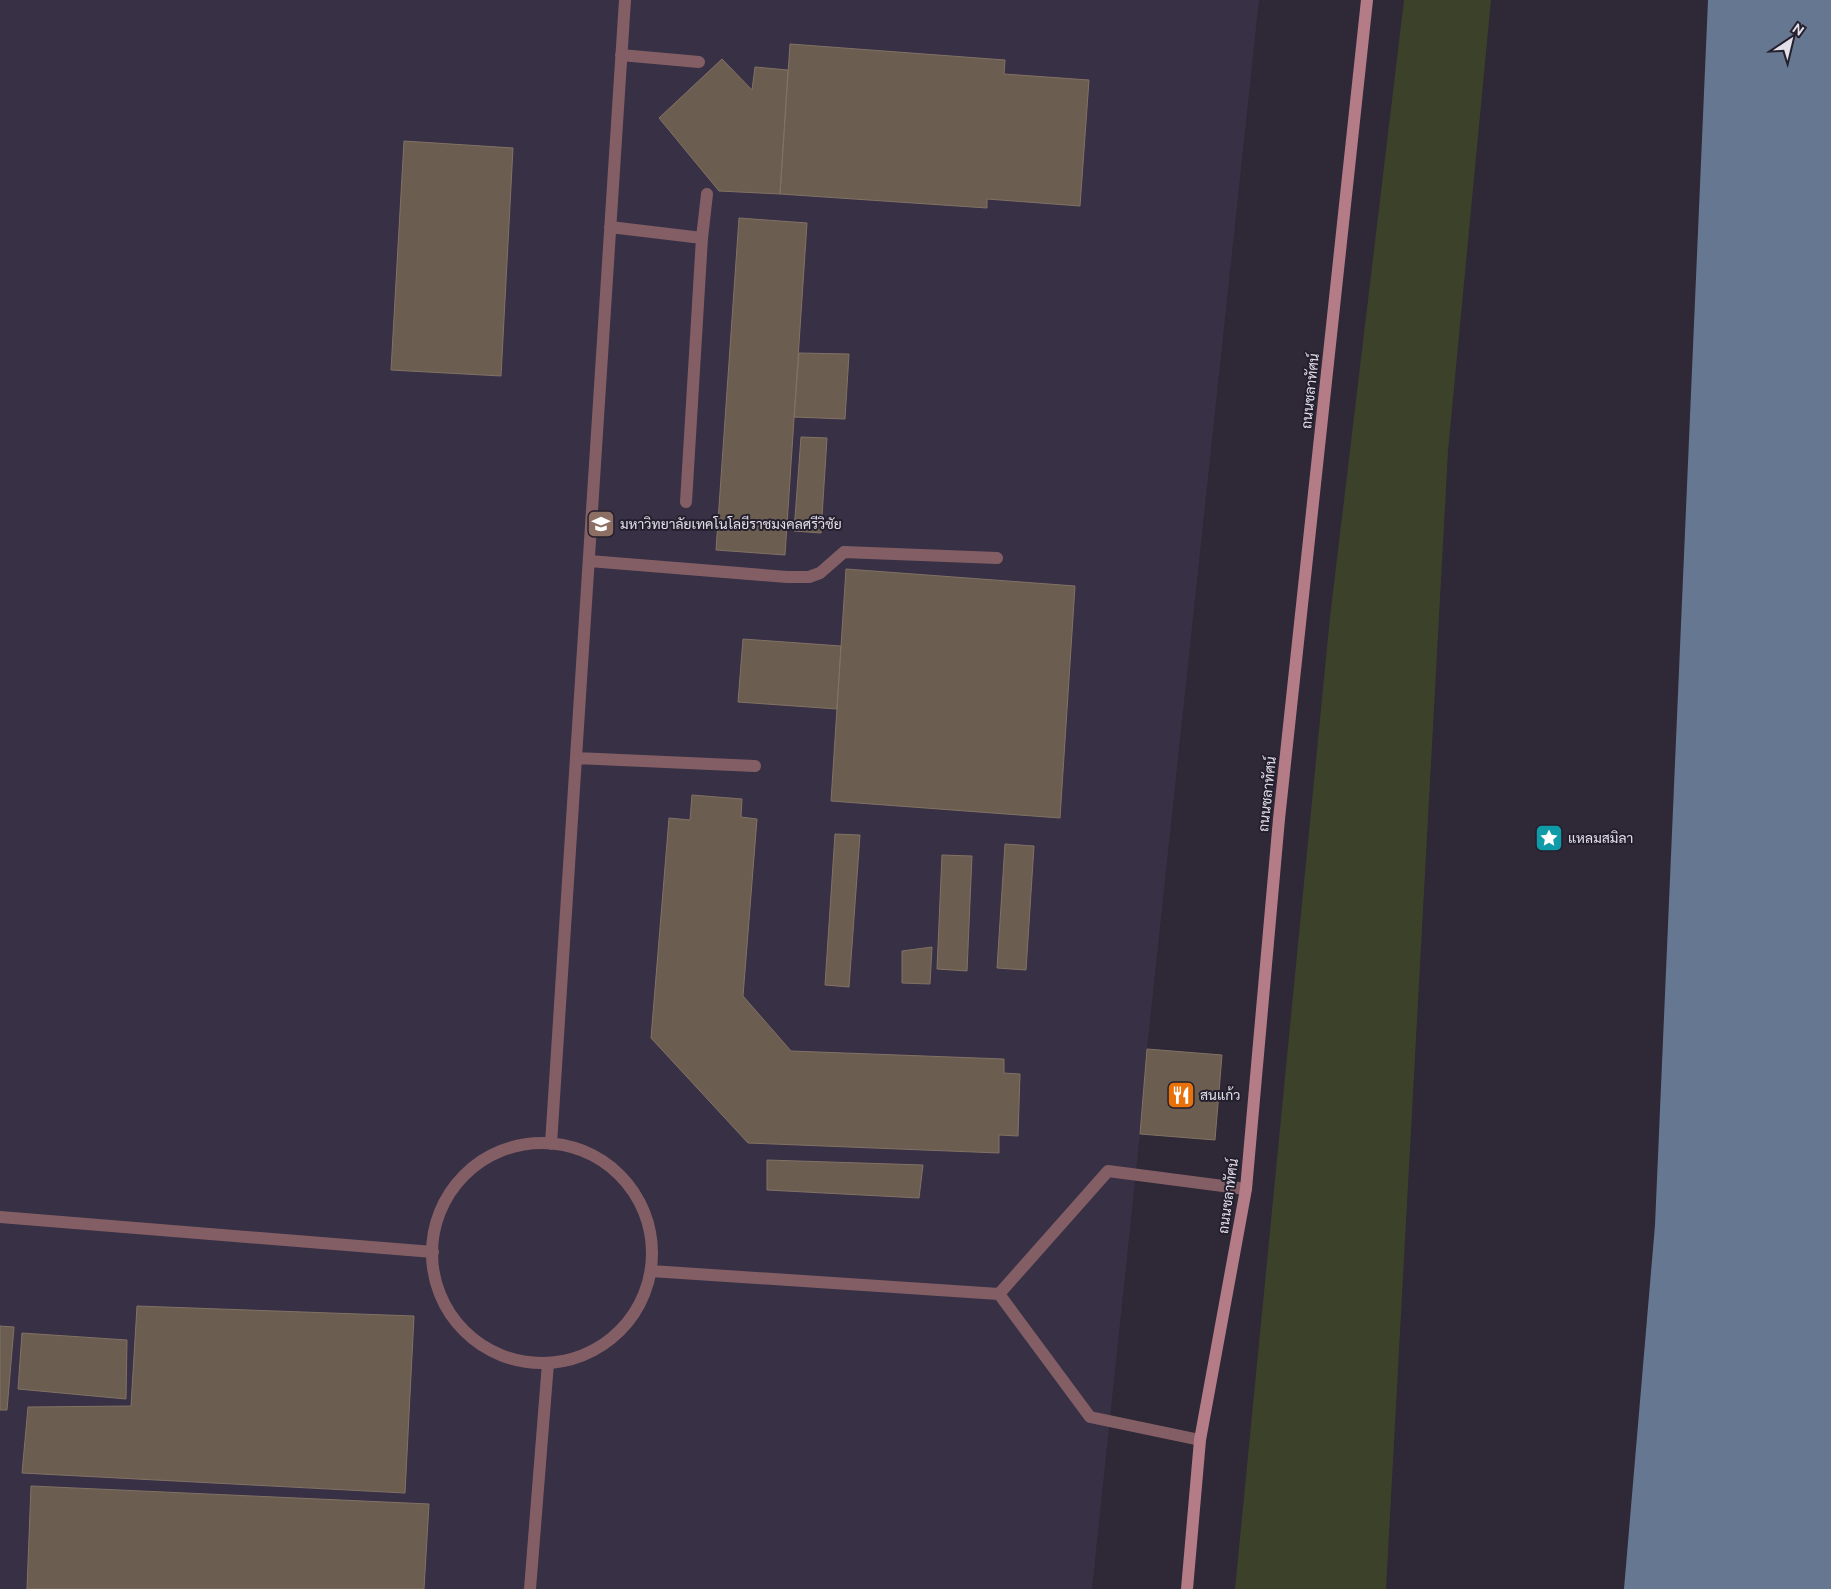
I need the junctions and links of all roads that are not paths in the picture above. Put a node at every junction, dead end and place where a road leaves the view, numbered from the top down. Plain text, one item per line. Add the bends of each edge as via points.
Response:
1 (625, 0) edge
2 (1367, 0) edge
3 (621, 55) junction
4 (699, 62) dead end
5 (707, 194) dead end
6 (610, 227) junction
7 (702, 238) junction
8 (686, 502) dead end
9 (997, 558) dead end
10 (589, 560) junction
11 (576, 758) junction
12 (755, 766) dead end
13 (551, 1144) junction
14 (1246, 1189) junction
15 (0, 1217) edge
16 (433, 1252) junction
17 (651, 1271) junction
18 (999, 1294) junction
19 (548, 1363) junction
20 (1200, 1440) junction
21 (530, 1589) edge
22 (1187, 1589) edge

1 - 3 lane
2 - 14 main road, ถนนชลาทัศน์ via 1280,809
3 - 4 lane
3 - 6 lane
5 - 7 lane
6 - 7 lane
6 - 10 lane
7 - 8 lane
9 - 10 lane via 844,552 820,574 809,577
10 - 11 lane
11 - 12 lane
11 - 13 lane
13 - 16 lane via 531,1144 493,1155 461,1179 440,1213 434,1232
13 - 17 lane via 590,1155 622,1178 644,1212 650,1231
14 - 18 lane via 1108,1171
14 - 20 main road, ถนนชลาทัศน์
15 - 16 lane
16 - 19 lane via 434,1272 440,1291 459,1324 473,1338 508,1358
17 - 18 lane
17 - 19 lane via 637,1311 613,1338 589,1353
18 - 20 lane via 1090,1417
19 - 21 lane
20 - 22 main road, ถนนชลาทัศน์

